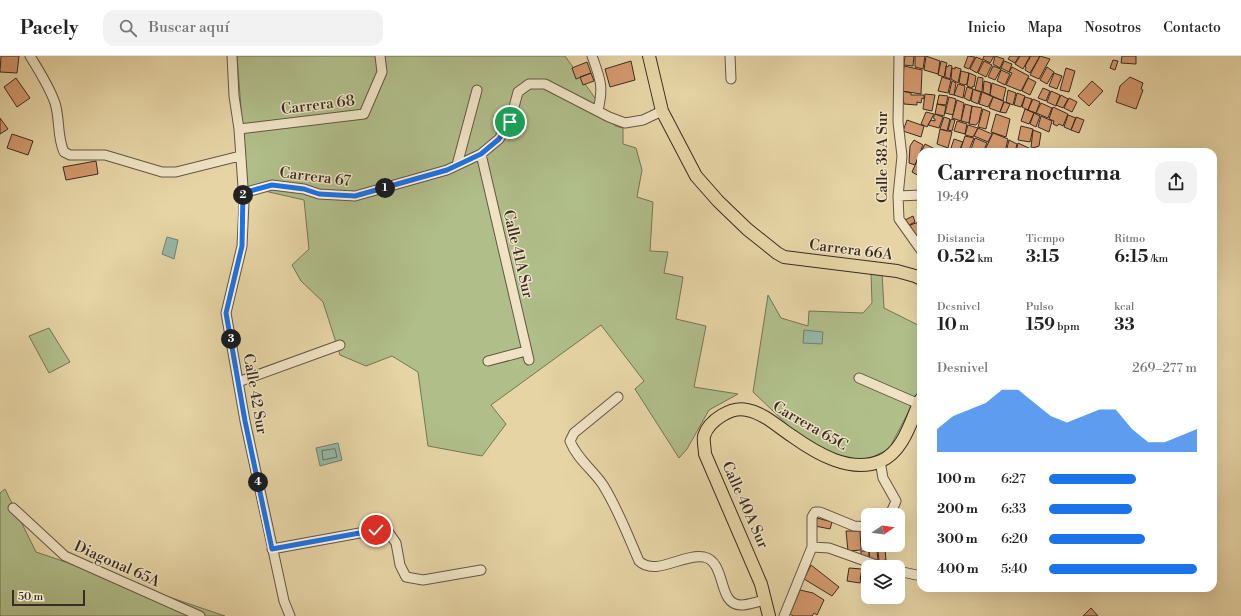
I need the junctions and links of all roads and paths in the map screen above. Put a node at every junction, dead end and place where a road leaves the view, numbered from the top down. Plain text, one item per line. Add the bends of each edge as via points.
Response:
1 (30, 56) edge
2 (232, 56) edge
3 (380, 56) edge
4 (592, 56) edge
5 (649, 56) edge
6 (730, 56) edge
7 (899, 56) edge
8 (731, 78) dead end
9 (477, 90) dead end
10 (598, 110) junction
11 (662, 111) junction
12 (239, 129) junction
13 (481, 154) junction
14 (240, 156) junction
15 (457, 165) junction
16 (243, 193) junction
17 (917, 195) edge
18 (898, 196) junction
19 (917, 244) edge
20 (917, 277) edge
21 (340, 345) dead end
22 (526, 351) junction
23 (529, 360) dead end
24 (488, 361) dead end
25 (859, 378) dead end
26 (238, 382) junction
27 (618, 398) dead end
28 (917, 400) edge
29 (917, 408) edge
30 (725, 413) joint
31 (880, 462) junction
32 (13, 508) dead end
33 (893, 508) edge
34 (861, 526) edge
35 (812, 548) junction
36 (272, 549) junction
37 (862, 560) edge
38 (481, 570) dead end
39 (905, 573) edge
40 (917, 575) edge
41 (766, 600) junction
42 (196, 615) edge
43 (290, 616) edge
44 (769, 616) edge
45 (784, 616) edge

1 - 14 street via 45,80 55,104 58,132 64,152 70,155 105,155 162,172 176,172
2 - 12 street, Calle 42 Sur
3 - 12 street, Carrera 68 via 382,72 364,114
4 - 10 street via 602,92
5 - 11 main road, Carrera 66A
6 - 8 street
7 - 18 street, Calle 38A Sur via 898,122 902,156
9 - 15 street
10 - 11 street, Carrera 67 via 625,123 643,120
10 - 13 street, Carrera 67 via 546,84 529,84 518,92 510,122 499,139
11 - 20 main road, Carrera 66A via 696,176 747,230 777,253 798,260 897,271
12 - 14 street, Calle 42 Sur
13 - 15 street, Carrera 67
13 - 22 street, Calle 41A Sur
14 - 16 street, Calle 42 Sur
15 - 16 street, Carrera 67 via 355,196 319,194 304,189 272,185
16 - 26 street, Calle 42 Sur via 242,246 226,313
17 - 18 street
18 - 19 street, Calle 38A Sur via 899,219
21 - 26 street
22 - 23 street, Calle 41A Sur
22 - 24 street
25 - 28 street
26 - 36 street, Calle 42 Sur
27 - 41 street via 574,433 570,441 574,450 603,484 639,561 645,566 652,567 692,557 705,557 715,564 726,595 732,602 741,605
29 - 31 main road via 900,445
30 - 31 main road, Carrera 65C via 738,409 748,410 832,459 850,466
30 - 41 main road, Calle 40A Sur via 714,421 704,436 705,454 735,520
31 - 33 street via 883,478 896,501
32 - 42 street, Diagonal 65A via 65,556
34 - 35 street via 815,512 812,518
35 - 37 street via 829,548
35 - 45 street
36 - 38 street via 376,530 389,533 396,543 400,565 406,577 423,580
36 - 43 street, Calle 42 Sur
39 - 40 street
41 - 44 main road, Calle 40A Sur

